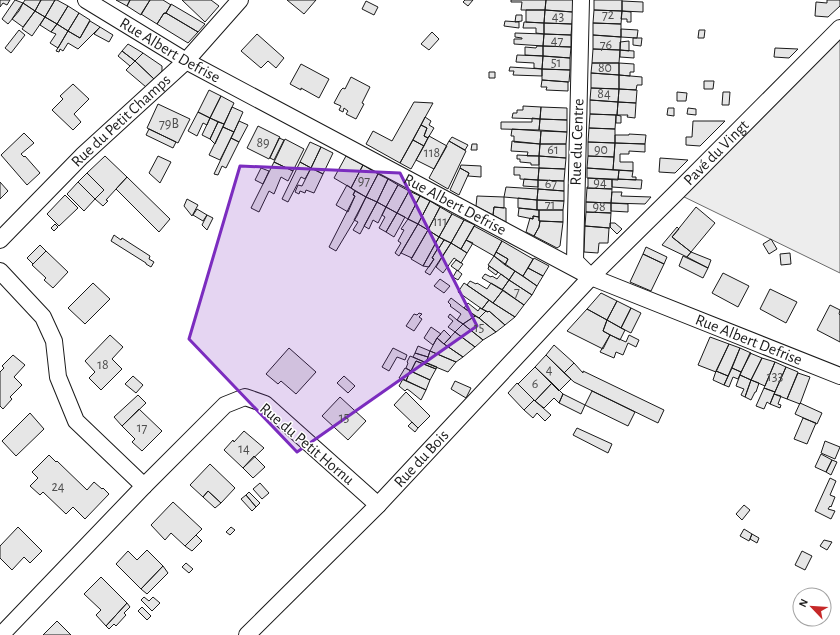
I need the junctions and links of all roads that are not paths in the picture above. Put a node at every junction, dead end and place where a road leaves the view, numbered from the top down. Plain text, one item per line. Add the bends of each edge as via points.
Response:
1 (86, 0) edge
2 (240, 0) edge
3 (581, 0) edge
4 (840, 28) edge
5 (186, 61) junction
6 (0, 240) edge
7 (0, 271) edge
8 (591, 277) junction
9 (840, 376) edge
10 (144, 486) junction
11 (378, 504) junction
12 (1, 635) edge
13 (247, 635) edge

1 - 5 street, Rue Albert Defrise
2 - 5 street, Rue du Petit Champs
3 - 8 street, Rue du Centre via 574,261
4 - 8 street, Pavé du Vingt
5 - 6 street, Rue du Petit Champs via 82,156
5 - 8 street, Rue Albert Defrise
7 - 10 street via 43,317 54,341 58,377 76,421
8 - 9 street, Rue Albert Defrise
8 - 11 street, Rue du Bois
10 - 11 street, Rue du Petit Hornu via 225,405 245,397 265,404
10 - 12 street, Rue du Petit Hornu
11 - 13 street, Rue du Bois

